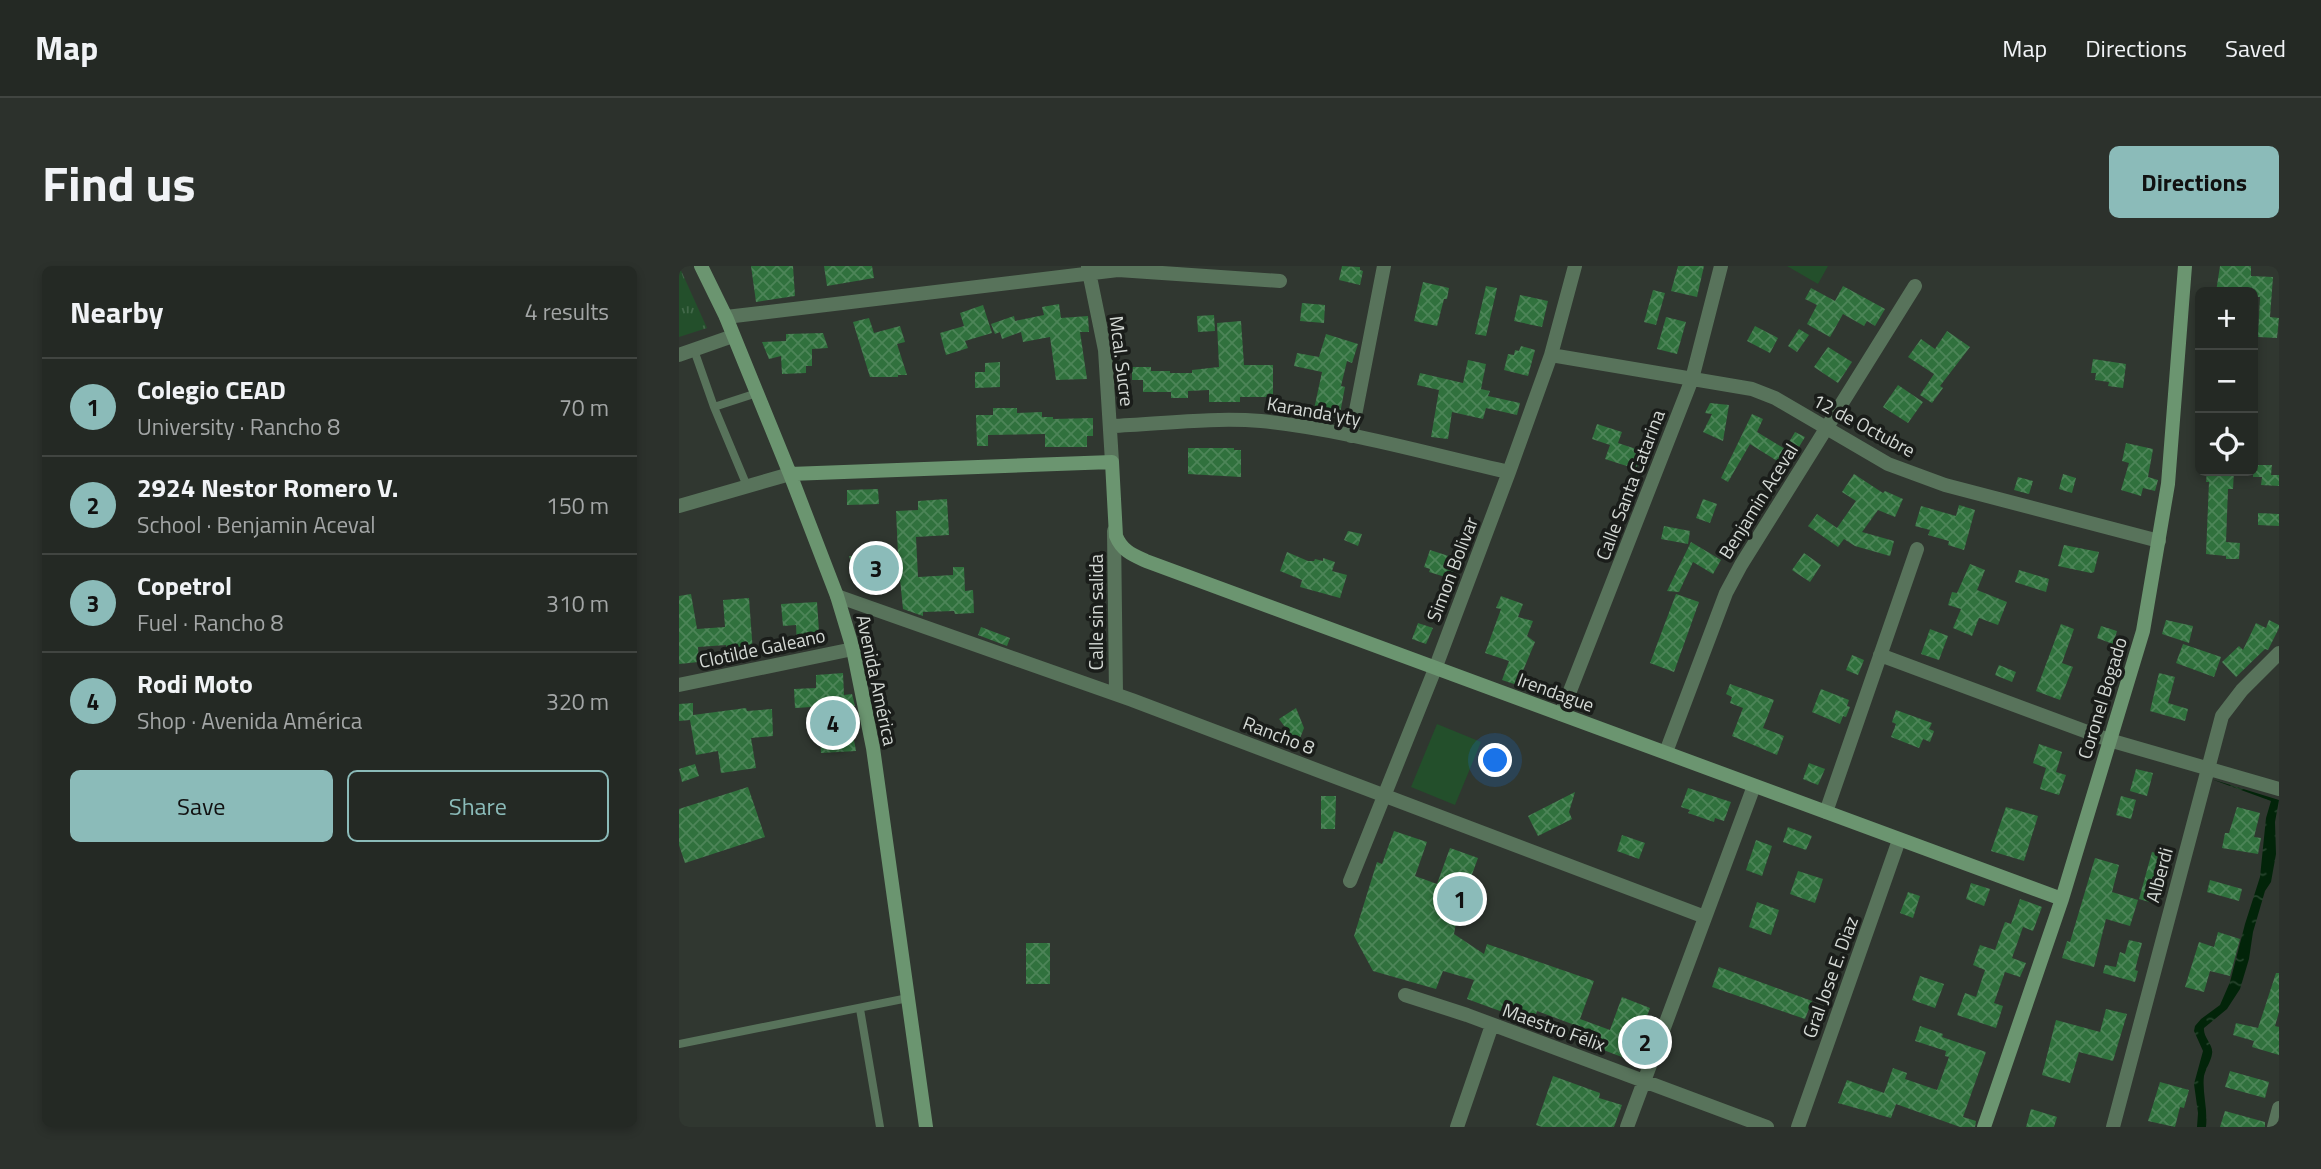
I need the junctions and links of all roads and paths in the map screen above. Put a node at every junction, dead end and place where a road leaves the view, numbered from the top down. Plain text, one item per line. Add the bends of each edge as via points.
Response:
1 (701, 266) edge
2 (1384, 266) edge
3 (1575, 266) edge
4 (1721, 266) edge
5 (2185, 266) edge
6 (1088, 270) edge
7 (1280, 281) dead end
8 (1915, 286) dead end
9 (726, 317) junction
10 (733, 336) junction
11 (686, 353) edge
12 (1551, 355) junction
13 (1692, 379) junction
14 (757, 393) junction
15 (714, 407) junction
16 (1111, 426) junction
17 (1826, 428) junction
18 (1351, 436) junction
19 (1112, 462) junction
20 (1509, 472) junction
21 (790, 474) junction
22 (747, 486) junction
23 (679, 506) edge
24 (1114, 529) junction
25 (2158, 541) junction
26 (1917, 549) dead end
27 (837, 596) junction
28 (853, 649) junction
29 (2279, 653) edge
30 (1880, 655) junction
31 (1435, 669) junction
32 (679, 685) edge
33 (1116, 694) junction
34 (1561, 714) junction
35 (2109, 740) junction
36 (1666, 752) junction
37 (2207, 767) junction
38 (1754, 786) junction
39 (2274, 788) edge
40 (1384, 795) junction
41 (1826, 812) junction
42 (1899, 840) junction
43 (1350, 881) dead end
44 (2062, 899) junction
45 (1705, 917) junction
46 (1405, 995) dead end
47 (908, 998) junction
48 (860, 1009) junction
49 (1492, 1025) junction
50 (679, 1044) edge
51 (1644, 1081) junction
52 (2279, 1108) edge
53 (880, 1127) edge
54 (926, 1127) edge
55 (1457, 1127) edge
56 (1627, 1127) edge
57 (1767, 1127) edge
58 (1798, 1127) edge
59 (1984, 1127) edge
60 (2113, 1127) edge
61 (2274, 1127) edge

1 - 9 street, Avenida América
2 - 18 street
3 - 12 street, Simon Bolivar
4 - 13 street, Calle Santa Catarina
5 - 25 street, Coronel Bogado via 2172,442
6 - 7 street
6 - 9 street
6 - 16 street, Mcal. Sucre via 1105,350
8 - 17 street, Benjamin Aceval
9 - 10 street, Avenida América
10 - 11 street
10 - 14 street, Avenida América
11 - 15 lane
12 - 13 street, 12 de Octubre
12 - 20 street, Simon Bolivar
13 - 17 street, 12 de Octubre via 1752,389
13 - 34 street, Calle Santa Catarina
14 - 15 lane
14 - 21 street, Avenida América
15 - 22 lane
16 - 18 street, Karanda'yty via 1239,420
16 - 19 street, Mcal. Sucre
17 - 25 street, 12 de Octubre via 1888,464 1945,485
17 - 36 street, Benjamin Aceval via 1726,593
18 - 20 street, Karanda'yty
19 - 21 street
19 - 24 street
20 - 31 street, Simon Bolivar
21 - 22 street
21 - 27 street, Avenida América
22 - 23 street
24 - 31 street, Irendague via 1119,544 1146,561
24 - 33 street, Calle sin salida
25 - 35 street, Coronel Bogado via 2143,631
26 - 30 street
27 - 28 street, Avenida América
27 - 33 street, Rancho 8
28 - 32 street, Clotilde Galeano
28 - 47 street, Avenida América via 873,748
29 - 37 street, Alberdi via 2222,716
30 - 35 street
30 - 41 street
31 - 34 street, Irendague
31 - 40 street, Simon Bolivar
33 - 40 street, Rancho 8
34 - 36 street, Irendague
35 - 37 street
35 - 44 street, Coronel Bogado
36 - 38 street, Irendague
37 - 39 street
37 - 60 street, Alberdi
38 - 41 street, Irendague
38 - 45 street
40 - 43 street, Simon Bolivar
40 - 45 street, Rancho 8
41 - 42 street, Irendague
42 - 44 street, Irendague
42 - 58 street, Gral Jose E. Diaz
44 - 59 street, Coronel Bogado
45 - 51 street
46 - 49 street, Maestro Félix
47 - 48 lane
47 - 54 street, Avenida América
48 - 50 lane
48 - 53 lane
49 - 51 street, Maestro Félix
49 - 55 street
51 - 56 street
51 - 57 street, Maestro Félix
52 - 61 street

